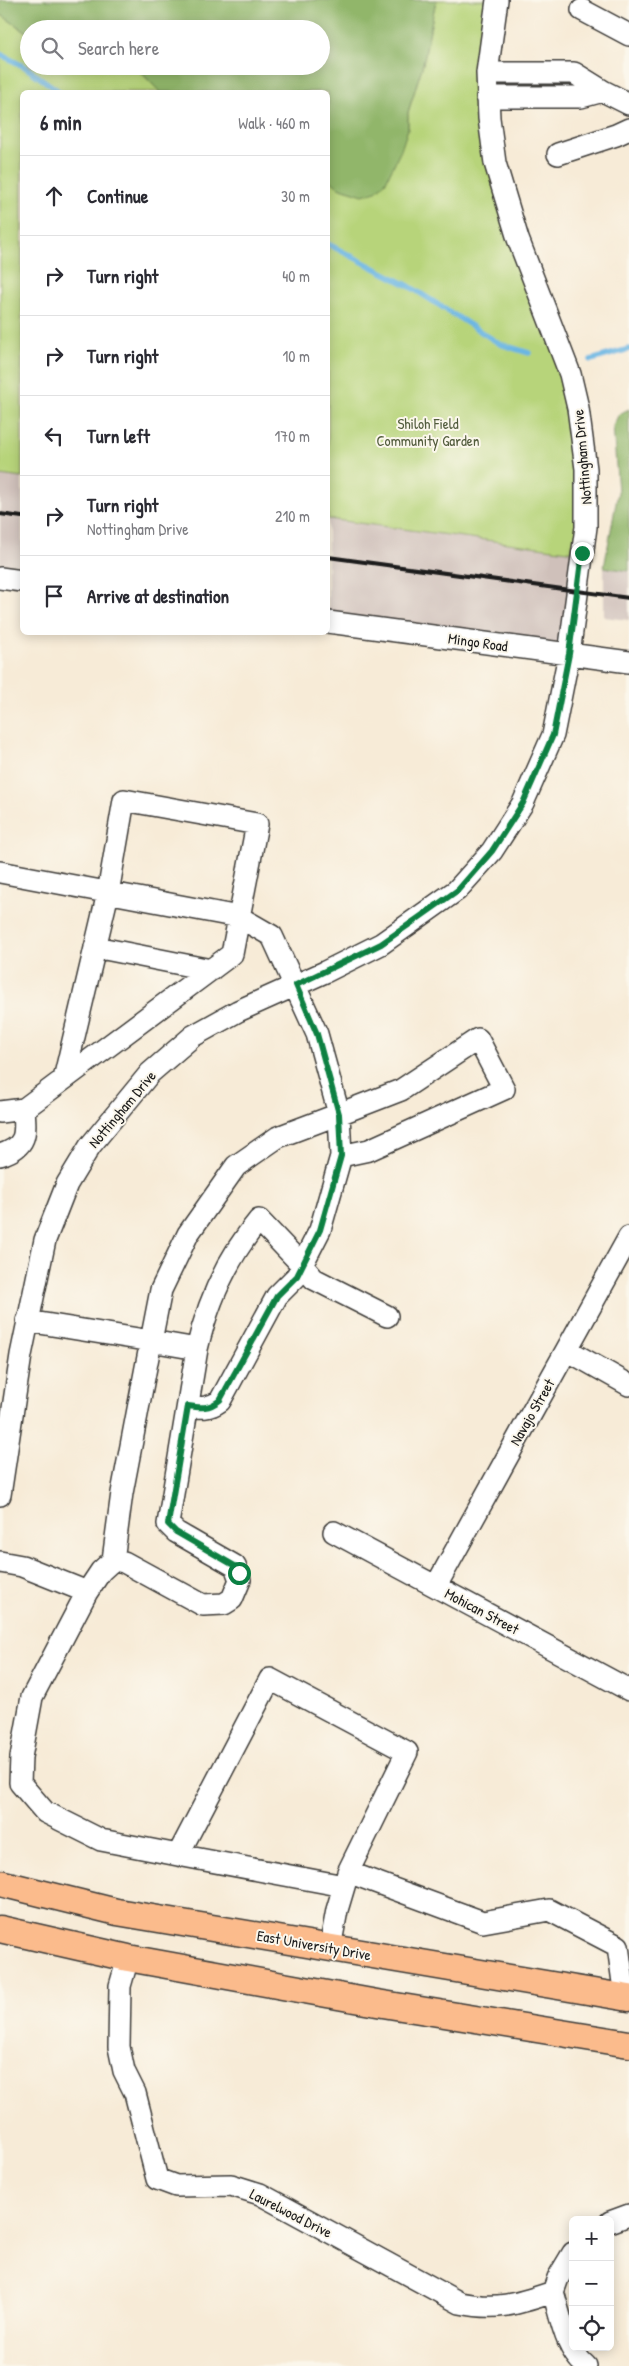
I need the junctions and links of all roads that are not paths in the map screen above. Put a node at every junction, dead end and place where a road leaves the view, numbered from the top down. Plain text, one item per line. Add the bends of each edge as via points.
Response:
1 (496, 0) edge
2 (582, 10) dead end
3 (629, 35) edge
4 (487, 73) junction
5 (603, 91) junction
6 (487, 96) junction
7 (629, 104) edge
8 (629, 129) edge
9 (558, 154) dead end
10 (0, 578) edge
11 (20, 581) edge
12 (330, 622) edge
13 (569, 654) junction
14 (629, 662) edge
15 (0, 872) edge
16 (108, 893) junction
17 (239, 917) junction
18 (95, 947) junction
19 (211, 970) junction
20 (296, 985) junction
21 (64, 1079) junction
22 (24, 1109) junction
23 (0, 1112) edge
24 (339, 1114) junction
25 (0, 1155) edge
26 (341, 1156) junction
27 (629, 1237) edge
28 (302, 1265) junction
29 (387, 1316) dead end
30 (27, 1321) junction
31 (151, 1341) junction
32 (197, 1349) junction
33 (567, 1350) junction
34 (629, 1386) edge
35 (188, 1406) junction
36 (0, 1494) edge
37 (334, 1532) dead end
38 (113, 1560) junction
39 (0, 1562) edge
40 (436, 1586) junction
41 (87, 1592) junction
42 (629, 1690) edge
43 (178, 1855) junction
44 (346, 1879) junction
45 (0, 1883) edge
46 (0, 1929) edge
47 (330, 1948) junction
48 (128, 1958) junction
49 (627, 1997) edge
50 (629, 2044) edge
51 (629, 2216) edge
52 (614, 2221) edge
53 (569, 2260) edge
54 (553, 2292) junction
55 (586, 2366) edge

1 - 4 street, Nottingham Drive
2 - 3 street
4 - 5 street via 574,73
4 - 6 street, Nottingham Drive
5 - 6 street via 581,97
5 - 7 street
6 - 13 street, Nottingham Drive via 491,141 501,188 570,374 578,408 587,507
8 - 9 street
10 - 11 street
12 - 13 street, Mingo Road
13 - 14 street, Mingo Road
13 - 20 street, Nottingham Drive via 553,735 523,803 492,851 458,890 403,929 381,944
15 - 16 street
16 - 17 street
16 - 17 street via 124,800 257,824
16 - 18 street
17 - 19 street via 232,954
17 - 20 street via 272,936
18 - 19 street
18 - 21 street
19 - 21 street
20 - 24 street via 317,1034
20 - 30 street, Nottingham Drive via 193,1036 150,1073 90,1146 66,1184 45,1240
21 - 22 street
22 - 23 street
22 - 25 street via 26,1135 14,1151
24 - 26 street
24 - 26 street via 401,1090 478,1039 504,1089 369,1150
24 - 31 street via 278,1137 236,1166 188,1234 160,1290
26 - 28 street via 320,1230
27 - 33 street, Navajo Street
28 - 29 street via 314,1279
28 - 32 street via 259,1220 239,1244 210,1300
28 - 35 street via 297,1276 277,1296 220,1400 203,1408
30 - 31 street
30 - 36 street, Nottingham Drive
31 - 32 street
31 - 38 street via 122,1493
32 - 35 street
33 - 34 street
33 - 40 street, Navajo Street
35 - 38 street via 168,1524 176,1532 235,1566 240,1580 232,1599 224,1604 202,1605 124,1562
37 - 40 street, Mohican Street
38 - 41 street
39 - 41 street via 22,1566
40 - 42 street, Mohican Street
41 - 43 street via 32,1697 20,1757 20,1783 45,1812 101,1840
43 - 44 street
43 - 44 street via 270,1679 407,1752
44 - 47 street
44 - 49 street via 483,1922 549,1910 618,1946
45 - 47 main road, East University Drive via 117,1912
46 - 48 main road
47 - 49 main road, East University Drive
48 - 50 main road
48 - 54 street, Laurelwood Drive via 120,1986 119,2047 124,2071 135,2093 157,2179 176,2186 231,2185 260,2194 460,2303 500,2307
51 - 52 street
53 - 54 street
54 - 55 street via 568,2340 577,2359

